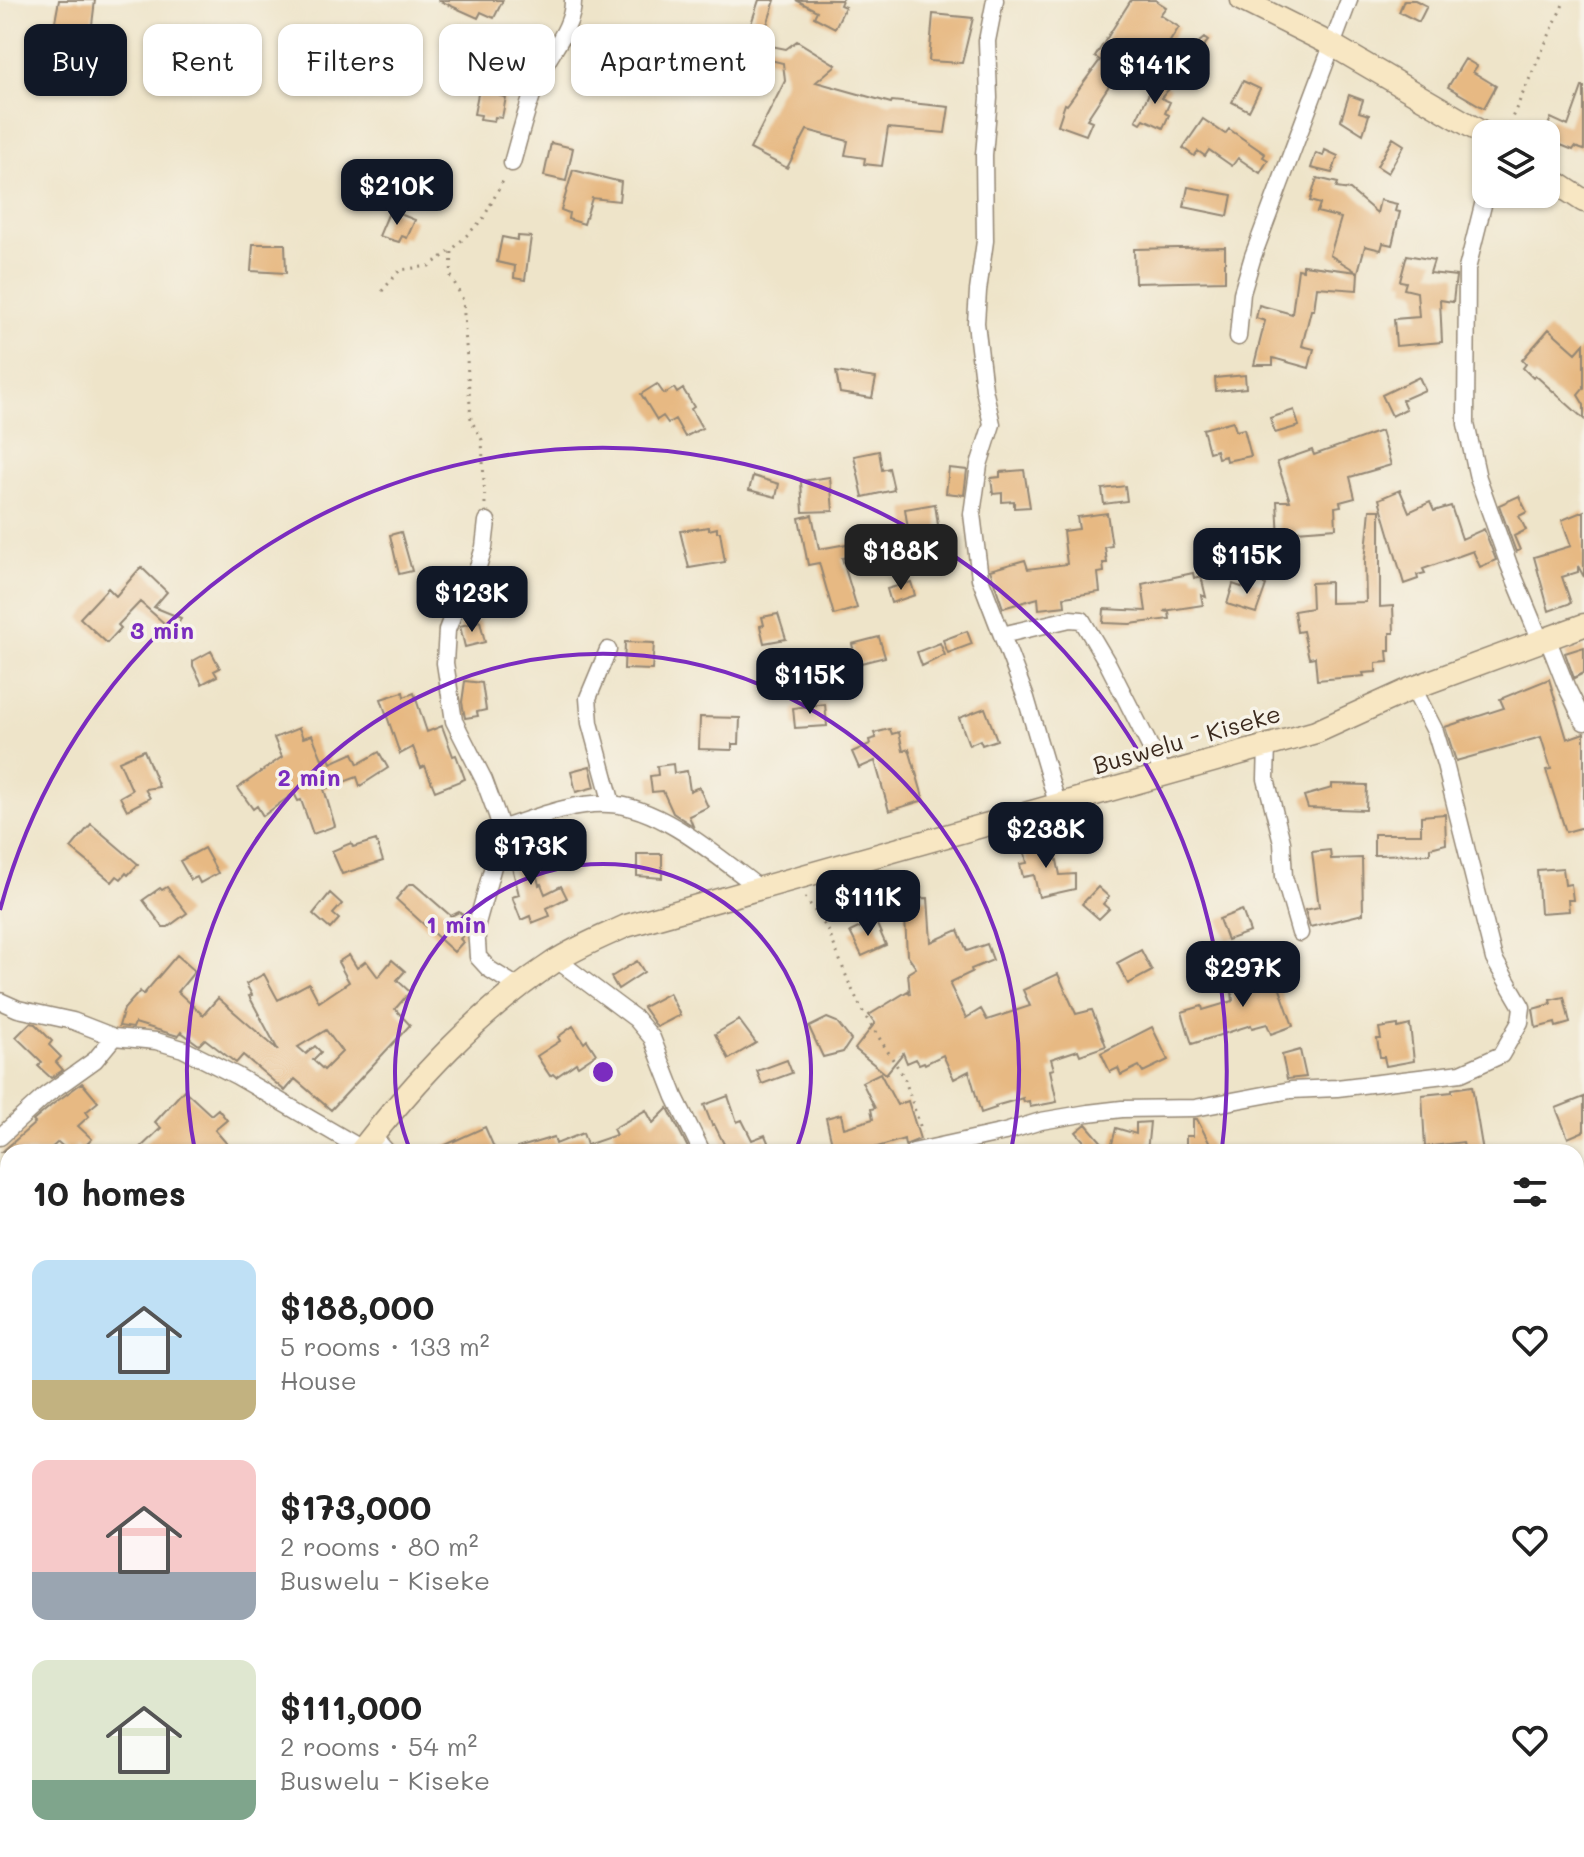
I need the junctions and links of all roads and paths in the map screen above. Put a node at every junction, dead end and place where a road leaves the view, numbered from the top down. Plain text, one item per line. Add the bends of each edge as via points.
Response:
1 (573, 0) edge
2 (995, 0) edge
3 (1242, 0) edge
4 (1349, 0) edge
5 (1565, 0) edge
6 (1332, 45) junction
7 (1510, 120) edge
8 (1472, 127) edge
9 (512, 163) joint
10 (1560, 185) edge
11 (1584, 201) edge
12 (1482, 208) edge
13 (452, 250) junction
14 (382, 291) dead end
15 (1238, 337) dead end
16 (487, 521) joint
17 (1584, 625) edge
18 (1002, 635) junction
19 (1544, 641) junction
20 (608, 650) dead end
21 (1413, 688) junction
22 (1584, 722) edge
23 (1267, 745) junction
24 (1164, 774) junction
25 (1057, 803) junction
26 (612, 804) junction
27 (501, 829) junction
28 (791, 878) junction
29 (758, 887) junction
30 (1300, 933) dead end
31 (557, 960) junction
32 (518, 987) junction
33 (0, 1001) edge
34 (114, 1037) junction
35 (0, 1137) edge
36 (364, 1144) edge
37 (372, 1144) edge
38 (698, 1144) edge
39 (919, 1144) edge
40 (947, 1144) edge

1 - 9 street via 567,25 534,89
2 - 18 street via 987,41 985,241 976,323 992,424 972,514 980,578
3 - 6 main road
4 - 6 street
5 - 7 path
6 - 8 main road
6 - 15 street via 1253,256 1242,293
9 - 13 path via 483,219
10 - 11 main road
12 - 19 street via 1467,269 1466,424 1478,478 1509,565
13 - 14 path via 429,266 400,270
13 - 16 path via 451,276 463,300 471,420 482,440
16 - 27 street via 477,570 447,630 445,663 454,721
17 - 19 main road, Buswelu - Kiseke
18 - 24 street via 1082,620
18 - 25 street
19 - 21 main road, Buswelu - Kiseke
19 - 22 street
20 - 26 street via 588,698
21 - 23 main road, Buswelu - Kiseke via 1316,732
21 - 40 street via 1435,731 1494,959 1522,1007 1520,1022 1501,1055 1461,1073 1291,1090 1195,1108 1088,1113
23 - 24 main road, Buswelu - Kiseke
23 - 30 street via 1266,779
24 - 25 main road, Buswelu - Kiseke
25 - 28 main road, Buswelu - Kiseke
26 - 27 street via 552,813
26 - 29 street via 661,820
27 - 32 street via 475,944 489,969
28 - 29 main road, Buswelu - Kiseke
28 - 39 path via 828,930 864,1014 904,1077
29 - 31 main road, Buswelu - Kiseke via 626,926
31 - 32 main road, Buswelu - Kiseke
31 - 38 street via 636,1019 652,1038
32 - 37 main road, Buswelu - Kiseke via 419,1081
33 - 34 street
34 - 35 street via 95,1060
34 - 36 street via 183,1049

